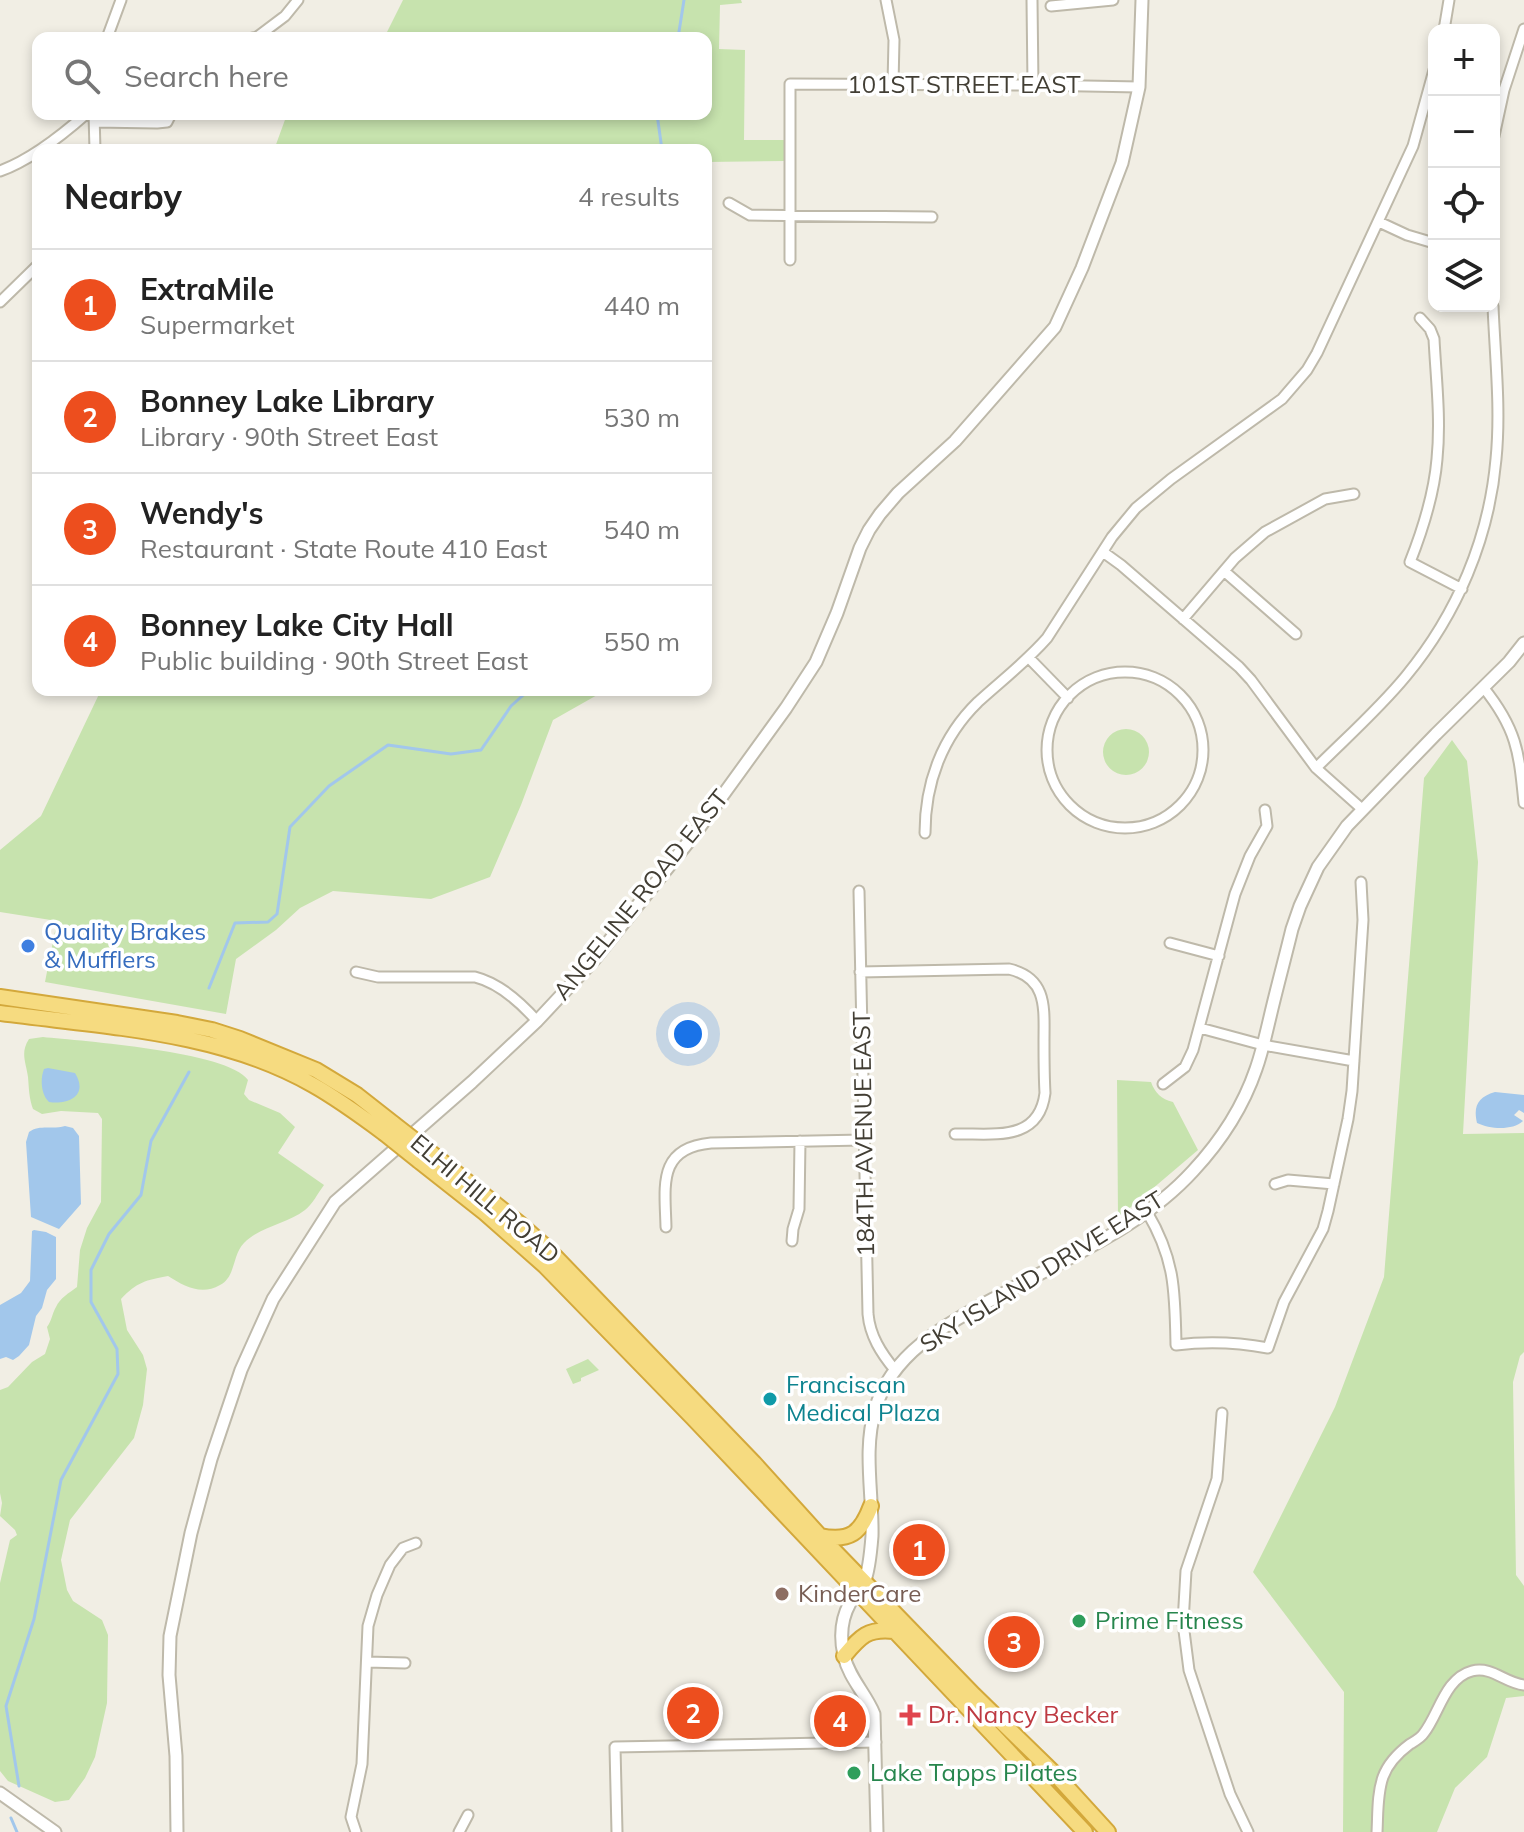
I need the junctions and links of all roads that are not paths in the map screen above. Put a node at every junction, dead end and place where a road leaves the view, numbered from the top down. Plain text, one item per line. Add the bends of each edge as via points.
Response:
1 (121, 0) edge
2 (298, 0) edge
3 (886, 0) edge
4 (1032, 0) edge
5 (1113, 0) edge
6 (1142, 0) edge
7 (1449, 0) edge
8 (1051, 6) dead end
9 (1445, 24) edge
10 (1524, 29) edge
11 (109, 32) edge
12 (264, 32) edge
13 (893, 84) junction
14 (1033, 85) junction
15 (1139, 87) junction
16 (1428, 92) edge
17 (1500, 108) edge
18 (79, 120) edge
19 (94, 120) edge
20 (112, 120) edge
21 (162, 120) edge
22 (48, 144) edge
23 (95, 144) edge
24 (32, 155) edge
25 (0, 171) edge
26 (729, 203) dead end
27 (790, 216) junction
28 (932, 217) dead end
29 (1379, 222) junction
30 (1428, 241) edge
31 (790, 260) dead end
32 (32, 271) edge
33 (0, 302) edge
34 (1493, 312) edge
35 (1420, 318) dead end
36 (1354, 494) dead end
37 (1103, 552) junction
38 (1224, 571) junction
39 (1462, 589) junction
40 (1183, 619) junction
41 (1296, 634) dead end
42 (1524, 643) edge
43 (1029, 658) junction
44 (1483, 687) junction
45 (1068, 698) junction
46 (1316, 768) junction
47 (1524, 803) edge
48 (1362, 809) junction
49 (1265, 810) dead end
50 (925, 833) dead end
51 (1361, 882) dead end
52 (859, 891) dead end
53 (1170, 943) dead end
54 (1219, 956) junction
55 (356, 972) dead end
56 (860, 972) junction
57 (0, 997) edge
58 (0, 1013) edge
59 (537, 1021) junction
60 (1200, 1028) junction
61 (1263, 1045) junction
62 (1354, 1061) junction
63 (1163, 1084) dead end
64 (389, 1128) junction
65 (955, 1134) dead end
66 (863, 1140) junction
67 (800, 1141) junction
68 (425, 1156) junction
69 (1275, 1184) dead end
70 (1334, 1184) junction
71 (1147, 1212) junction
72 (666, 1227) dead end
73 (792, 1241) dead end
74 (895, 1370) junction
75 (1222, 1413) dead end
76 (871, 1506) junction
77 (820, 1536) junction
78 (416, 1543) dead end
79 (861, 1588) junction
80 (894, 1631) junction
81 (844, 1656) junction
82 (367, 1662) junction
83 (405, 1663) dead end
84 (1524, 1685) edge
85 (876, 1742) junction
86 (0, 1793) edge
87 (468, 1815) dead end
88 (55, 1832) edge
89 (177, 1832) edge
90 (356, 1832) edge
91 (459, 1832) edge
92 (617, 1832) edge
93 (877, 1832) edge
94 (1085, 1832) edge
95 (1108, 1832) edge
96 (1248, 1832) edge
97 (1377, 1832) edge

1 - 11 street
2 - 12 street
3 - 13 street via 894,40
4 - 14 street
5 - 8 street
6 - 15 street, ANGELINE ROAD EAST
7 - 9 street
10 - 17 street
13 - 14 street, 101ST STREET EAST
13 - 27 street, 101ST STREET EAST via 790,84
14 - 15 street, 101ST STREET EAST
15 - 59 street, ANGELINE ROAD EAST via 1122,163 1055,327 955,441 880,514 855,560 816,662 786,708 694,835 593,961
16 - 29 street via 1413,146
18 - 22 street
19 - 23 street
20 - 21 street
24 - 25 street
26 - 27 street via 750,215
27 - 28 street
27 - 31 street
29 - 30 street
29 - 37 street via 1317,353 1296,384 1269,410 1154,492
32 - 33 street
34 - 39 street via 1496,458 1488,513
35 - 39 street via 1434,339 1439,437 1432,493 1410,562
36 - 38 street via 1325,499 1265,532
37 - 40 street
37 - 43 street via 1060,621
38 - 40 street
38 - 41 street
39 - 46 street via 1405,679
40 - 46 street via 1245,673
42 - 44 street, SKY ISLAND DRIVE EAST
43 - 45 street
43 - 50 street via 967,714 945,746 930,784
44 - 47 street via 1514,739
44 - 48 street, SKY ISLAND DRIVE EAST
45 - 45 street via 1054,717 1047,752 1055,784 1069,805 1101,825 1126,828 1159,821 1184,802 1197,779 1203,747 1198,722 1170,686 1123,672 1087,682
46 - 48 street
48 - 61 street, SKY ISLAND DRIVE EAST via 1331,846 1300,906
49 - 54 street via 1267,826 1242,875
51 - 62 street
52 - 56 street, 184TH AVENUE EAST
53 - 54 street
54 - 60 street
55 - 59 street via 483,979
56 - 65 street via 1009,969 1030,978 1038,989 1044,1004 1045,1093 1038,1115 1027,1127 1011,1132
56 - 66 street, 184TH AVENUE EAST
57 - 64 highway, ELHI HILL ROAD via 177,1023 240,1039 316,1070 357,1095
58 - 64 highway, ELHI HILL ROAD via 158,1034 232,1050 312,1084
59 - 89 street, ANGELINE ROAD EAST via 335,1202 281,1284 258,1331 211,1459 170,1636
60 - 61 street
60 - 63 street via 1185,1067
61 - 62 street
61 - 71 street, SKY ISLAND DRIVE EAST via 1242,1101 1214,1147
62 - 70 street
64 - 68 highway, ELHI HILL ROAD, bridge
66 - 67 street
66 - 74 street, 184TH AVENUE EAST via 869,1326
67 - 72 street via 711,1143 685,1149 666,1171
67 - 73 street via 799,1209
68 - 77 highway, ELHI HILL ROAD via 547,1248
68 - 79 highway, ELHI HILL ROAD via 545,1266
69 - 70 street
70 - 71 street via 1323,1229 1284,1302 1268,1348 1219,1341 1176,1345 1172,1274
71 - 74 street, SKY ISLAND DRIVE EAST via 954,1321
74 - 76 street, SKY ISLAND DRIVE EAST via 883,1389 870,1432
75 - 96 street via 1217,1479 1186,1571 1183,1623 1189,1670
76 - 77 highway via 860,1528 848,1536
76 - 79 street, SKY ISLAND DRIVE EAST via 871,1551
77 - 79 highway, ELHI HILL ROAD
78 - 82 street via 397,1553 377,1595 368,1626
79 - 80 highway
79 - 81 street, SKY ISLAND DRIVE EAST via 842,1625
79 - 95 highway via 1055,1774
80 - 81 highway via 866,1633
80 - 94 highway
81 - 85 street via 870,1702
82 - 83 street
82 - 90 street via 362,1764 351,1817
84 - 97 street via 1490,1671 1460,1677 1424,1734 1387,1767
85 - 92 street via 615,1747
85 - 93 street
86 - 88 street
87 - 91 street

